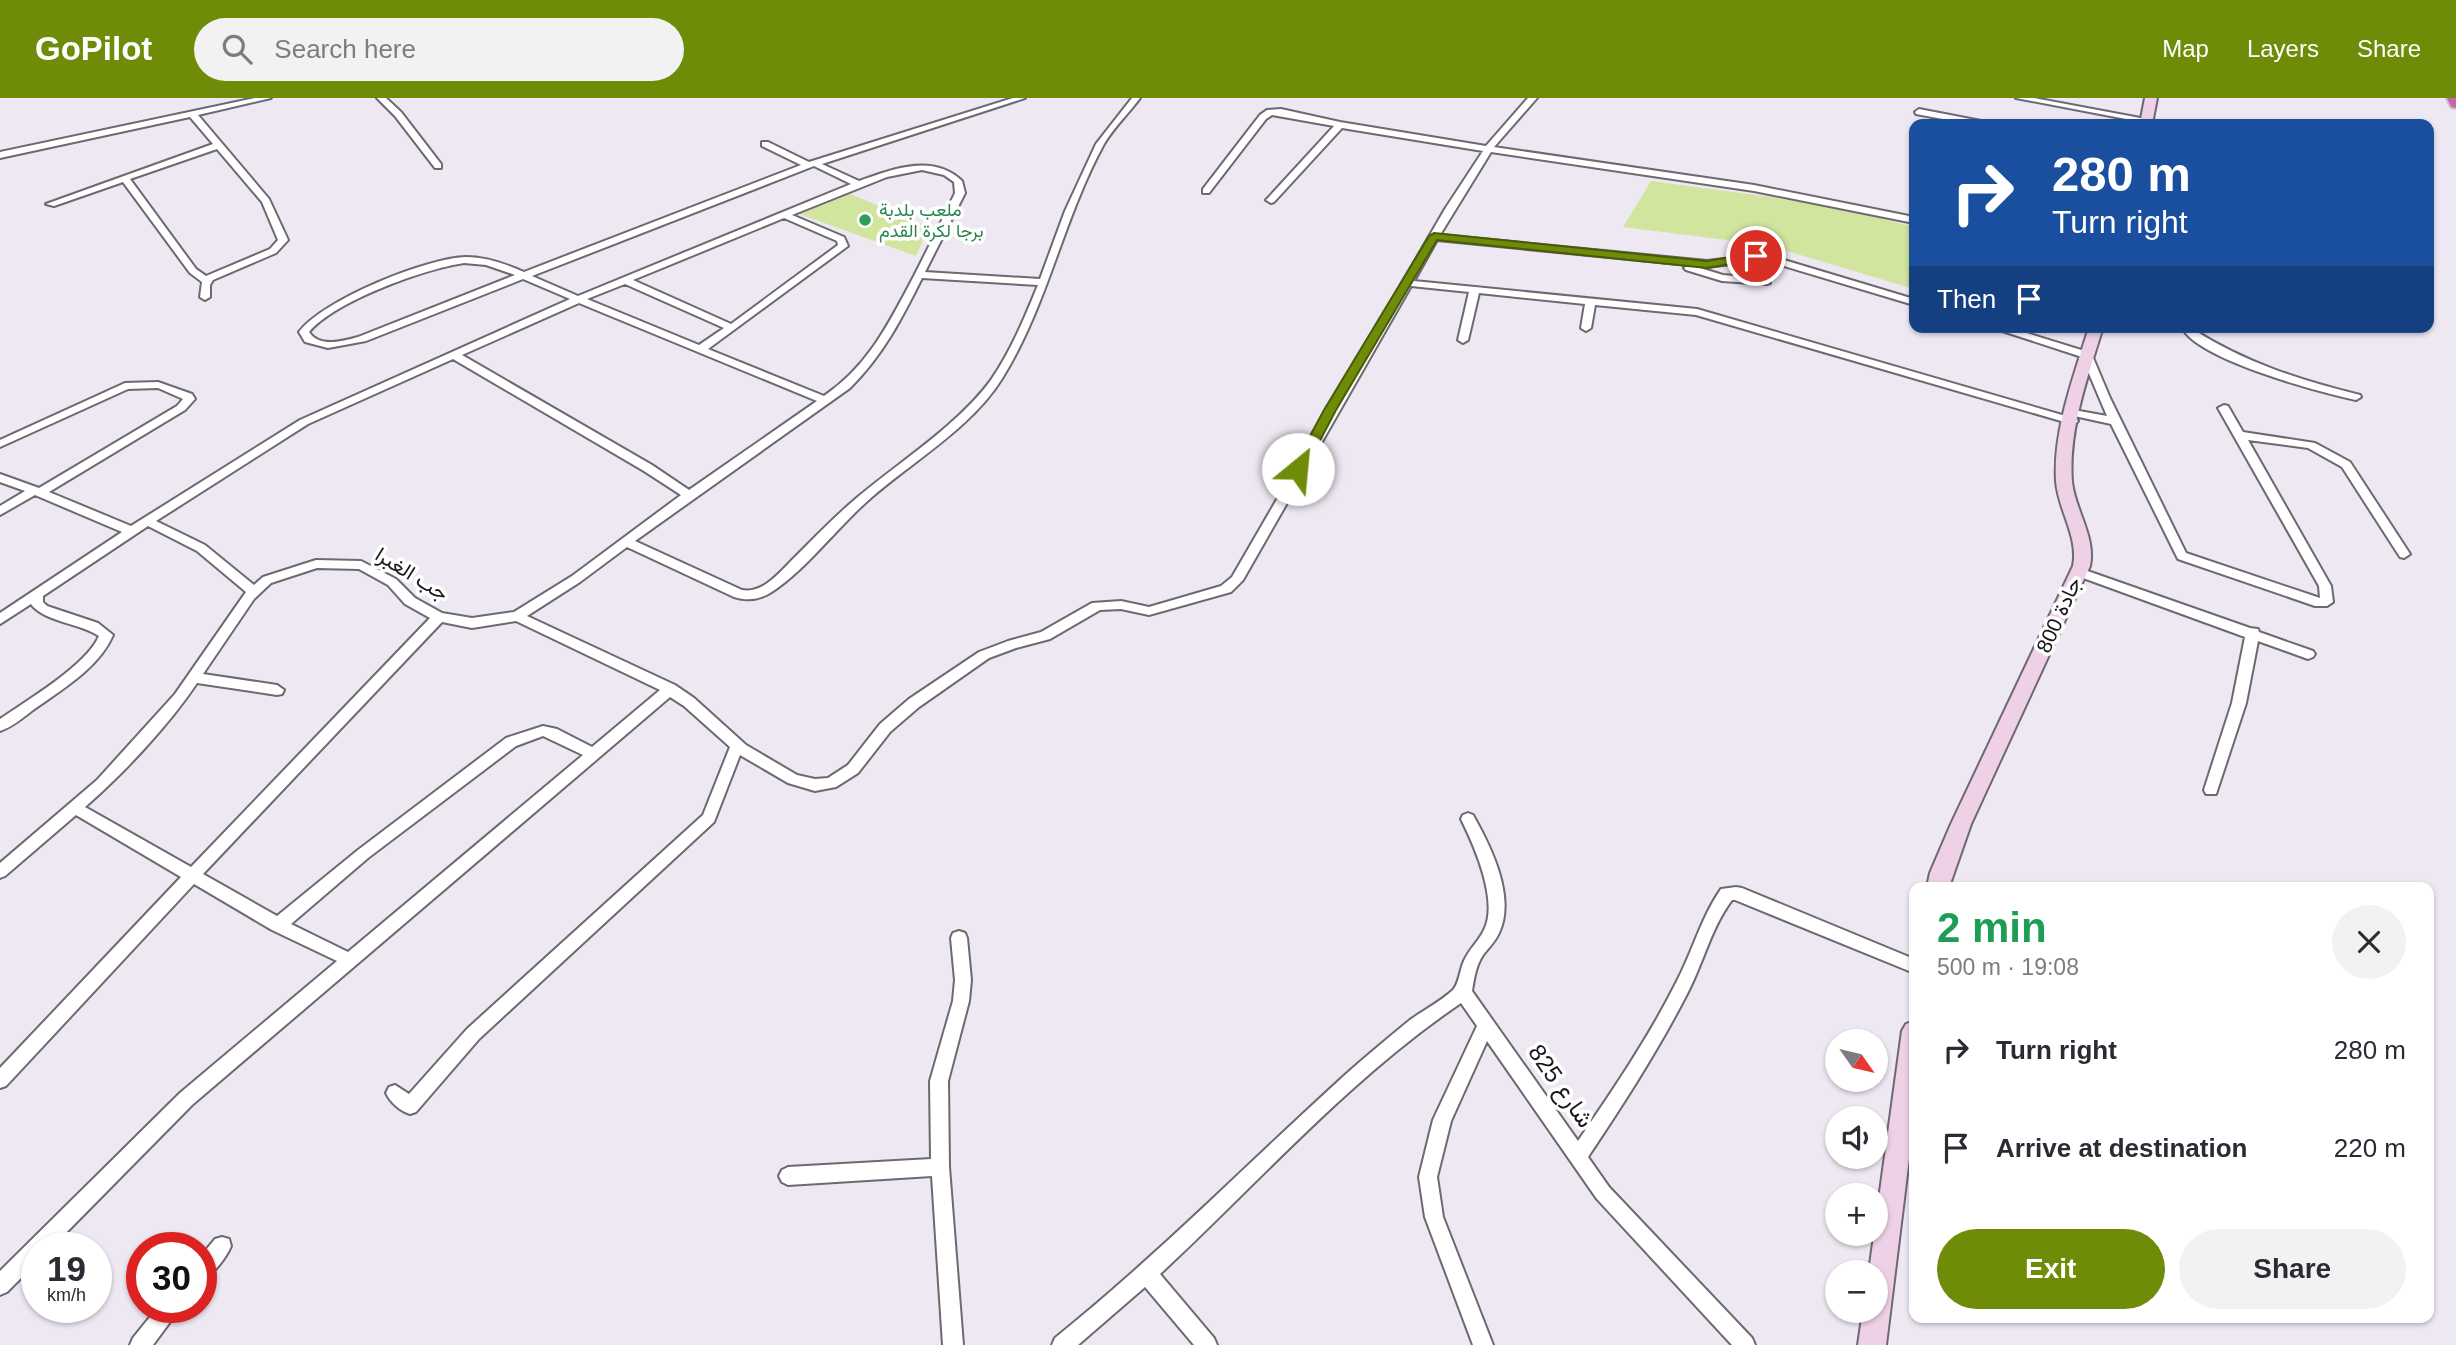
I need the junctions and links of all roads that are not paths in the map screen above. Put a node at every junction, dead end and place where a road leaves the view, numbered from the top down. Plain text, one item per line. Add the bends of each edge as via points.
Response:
1 (268, 98) edge
2 (381, 98) edge
3 (1021, 98) edge
4 (1136, 98) edge
5 (1533, 98) edge
6 (2020, 98) edge
7 (2151, 98) edge
8 (2454, 98) edge
9 (2456, 104) edge
10 (1919, 112) dead end
11 (192, 115) junction
12 (1955, 119) edge
13 (2131, 119) edge
14 (2148, 119) edge
15 (1340, 125) junction
16 (765, 144) dead end
17 (216, 146) junction
18 (1488, 149) junction
19 (0, 155) edge
20 (811, 164) junction
21 (438, 166) dead end
22 (125, 178) junction
23 (859, 184) junction
24 (1206, 191) dead end
25 (1271, 200) dead end
26 (51, 204) dead end
27 (784, 215) junction
28 (1909, 219) edge
29 (1434, 236) junction
30 (1662, 259) junction
31 (526, 275) junction
32 (919, 275) junction
33 (206, 280) junction
34 (627, 281) junction
35 (1766, 281) dead end
36 (1043, 282) junction
37 (1408, 283) junction
38 (1475, 290) junction
39 (205, 297) dead end
40 (579, 299) junction
41 (1909, 300) edge
42 (1590, 301) junction
43 (733, 328) junction
44 (1586, 328) dead end
45 (2015, 333) edge
46 (2094, 333) edge
47 (2191, 333) edge
48 (1463, 340) dead end
49 (701, 349) junction
50 (454, 355) junction
51 (2087, 355) junction
52 (2356, 397) dead end
53 (824, 400) junction
54 (2224, 408) dead end
55 (2073, 417) junction
56 (2115, 421) junction
57 (2239, 435) junction
58 (0, 444) edge
59 (0, 478) edge
60 (37, 492) junction
61 (689, 495) junction
62 (0, 511) edge
63 (147, 521) junction
64 (132, 531) junction
65 (626, 542) junction
66 (2404, 554) dead end
67 (2079, 572) junction
68 (253, 591) junction
69 (37, 594) junction
70 (517, 616) junction
71 (439, 617) junction
72 (0, 619) edge
73 (2253, 632) junction
74 (2308, 654) dead end
75 (195, 678) junction
76 (670, 689) junction
77 (278, 690) dead end
78 (0, 726) edge
79 (737, 746) junction
80 (592, 753) junction
81 (2211, 790) dead end
82 (75, 808) junction
83 (1468, 819) dead end
84 (0, 872) edge
85 (195, 875) junction
86 (1939, 882) edge
87 (278, 925) junction
88 (959, 938) dead end
89 (350, 960) junction
90 (1909, 963) edge
91 (1464, 992) junction
92 (1487, 1024) junction
93 (1909, 1068) edge
94 (0, 1080) edge
95 (395, 1093) dead end
96 (1579, 1155) junction
97 (940, 1167) junction
98 (788, 1175) dead end
99 (53, 1232) edge
100 (222, 1246) dead end
101 (217, 1252) edge
102 (21, 1264) edge
103 (1146, 1273) junction
104 (0, 1285) edge
105 (158, 1323) edge
106 (140, 1345) edge
107 (953, 1345) edge
108 (1062, 1345) edge
109 (1207, 1345) edge
110 (1483, 1345) edge
111 (1745, 1345) edge
112 (1872, 1345) edge

1 - 11 street
2 - 21 street
3 - 20 street
4 - 36 street via 1099,146
5 - 18 street
6 - 13 street
7 - 14 main road
8 - 9 highway
10 - 12 street
11 - 17 street
11 - 19 street
15 - 18 street
15 - 24 street via 1281,112 1267,114
15 - 25 street
16 - 20 street
17 - 22 street
17 - 33 street via 266,201 283,240 273,251
18 - 28 street via 1768,190
18 - 29 street
20 - 23 street
20 - 31 street
22 - 26 street
22 - 33 street via 193,271
23 - 27 street
23 - 32 street, جب الغبرا via 915,168 940,171 958,181 956,203
27 - 34 street
27 - 43 street via 841,239 843,246
29 - 30 street
29 - 37 street
30 - 35 street via 1722,278
30 - 41 street via 1714,265 1764,257
31 - 31 street via 350,342 319,344 304,332 313,320 337,306 437,264 490,262
31 - 40 street
32 - 36 street
32 - 53 street, جب الغبرا via 876,354 846,386
33 - 39 street
34 - 40 street
34 - 43 street
36 - 65 street via 1004,368 987,394 860,501 764,591 739,594
37 - 38 street
37 - 79 street via 1230,587 1149,611 1114,604 1097,606 1045,636 984,655 914,703 885,728 853,769 831,783 816,785 793,779
38 - 42 street
38 - 48 street
40 - 49 street
40 - 50 street
42 - 44 street
42 - 55 street via 1697,312
43 - 49 street
45 - 51 street
46 - 51 main road, جادة 800
47 - 52 street via 2224,355 2312,389
49 - 53 street
50 - 61 street
50 - 63 street via 293,428
51 - 55 main road, جادة 800
51 - 56 street
53 - 61 street, جب الغبرا
54 - 57 street
55 - 56 street
55 - 67 main road, جادة 800 via 2064,480 2080,538 2083,559
56 - 57 street via 2182,556 2315,602 2327,601 2325,586
57 - 66 street via 2311,445 2346,465
58 - 60 street via 125,386 152,384 188,396 181,408
59 - 60 street
60 - 62 street
60 - 64 street
61 - 65 street, جب الغبرا
63 - 64 street
63 - 68 street via 201,548
64 - 69 street
65 - 70 street, جب الغبرا
67 - 73 street
67 - 86 main road, جادة 800 via 1961,824
68 - 71 street, جب الغبرا via 275,576 303,567 361,565
68 - 75 street, جب الغبرا
69 - 72 street
69 - 78 street via 42,609 93,626 106,635 106,642 89,661
70 - 71 street, جب الغبرا via 472,623
70 - 76 street
71 - 85 street via 292,766
73 - 74 street
73 - 81 street via 2239,703
75 - 77 street
75 - 82 street, جب الغبرا via 102,784
76 - 79 street
76 - 80 street
79 - 95 street via 709,818 473,1034 410,1106
80 - 87 street via 543,731 511,742
80 - 89 street
82 - 84 street, جب الغبرا
82 - 85 street
83 - 91 street via 1488,870 1496,916 1492,931 1466,972
85 - 87 street
85 - 94 street
87 - 89 street
88 - 97 street via 961,1000 939,1081
89 - 99 street via 186,1099
90 - 96 street via 1736,893 1727,894 1637,1068
91 - 92 street, شارع 825
91 - 103 street via 1400,1035
92 - 96 street, شارع 825
92 - 110 street via 1442,1120 1428,1177 1434,1217
93 - 112 main road
96 - 111 street, شارع 825 via 1603,1193
97 - 98 street
97 - 107 street
100 - 101 street
102 - 104 street
103 - 108 street
103 - 109 street
105 - 106 street

